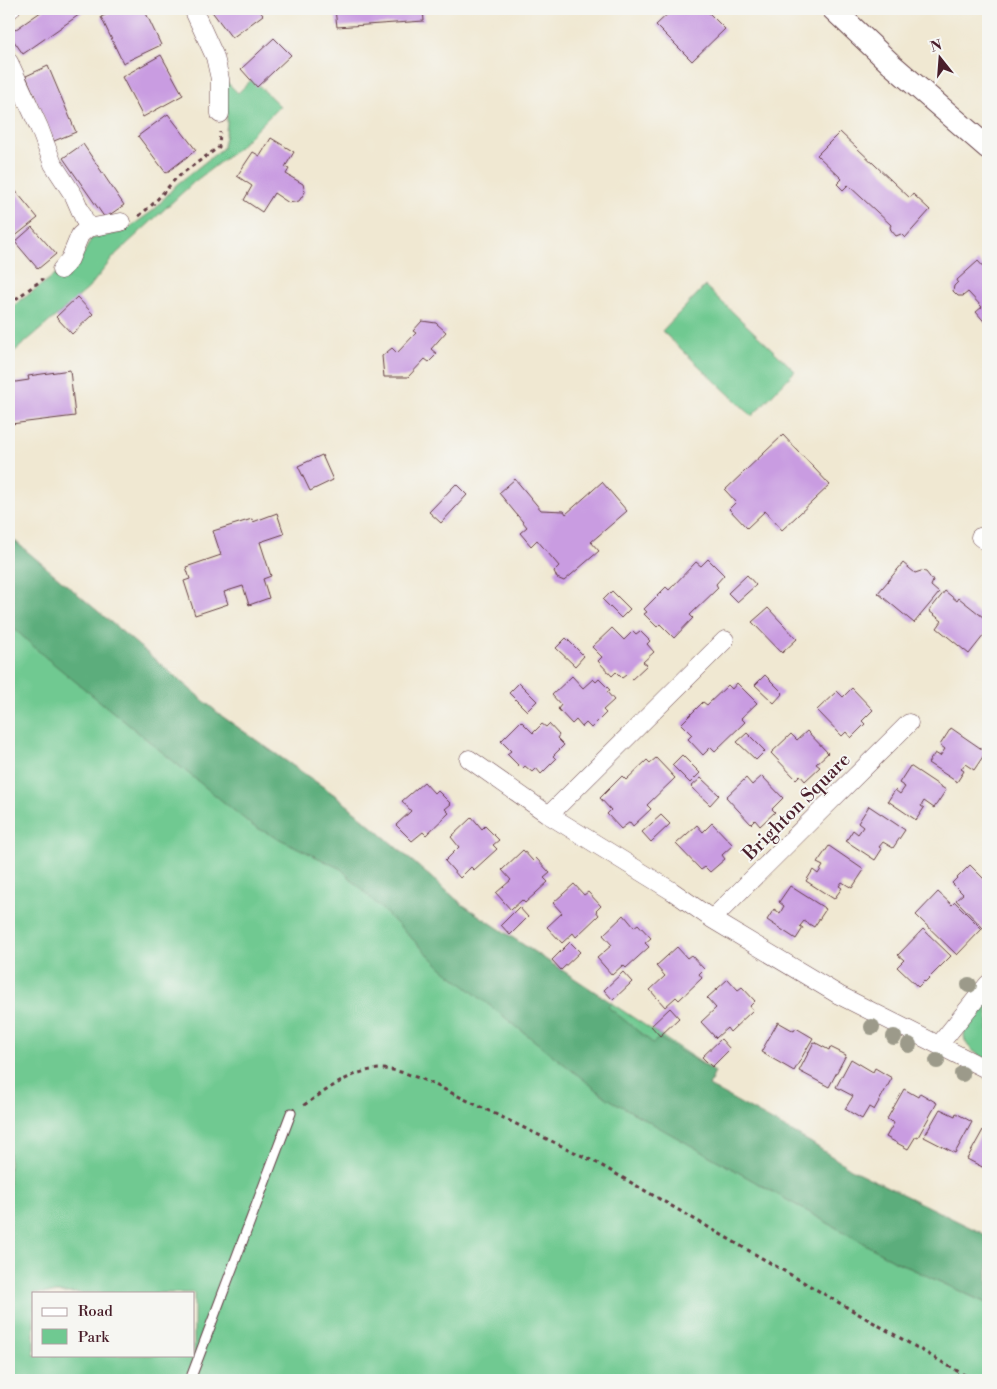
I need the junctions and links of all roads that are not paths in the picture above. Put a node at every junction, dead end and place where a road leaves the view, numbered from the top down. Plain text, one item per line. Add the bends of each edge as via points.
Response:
1 (193, 9) edge
2 (833, 9) edge
3 (9, 62) edge
4 (220, 114) road end
5 (988, 148) edge
6 (121, 222) road end
7 (88, 228) junction
8 (61, 270) road end
9 (725, 640) dead end
10 (909, 723) dead end
11 (469, 759) dead end
12 (549, 815) junction
13 (712, 919) junction
14 (988, 984) edge
15 (939, 1045) junction
16 (988, 1070) edge
17 (291, 1113) road end
18 (190, 1380) edge

1 - 4 street via 215,57 220,79
2 - 5 street
3 - 7 street via 53,164 74,196
6 - 7 street
7 - 8 street via 80,235 70,259
9 - 12 street
10 - 13 street, Brighton Square
11 - 12 street
12 - 13 street
13 - 15 street via 839,996
14 - 15 street
15 - 16 street
17 - 18 lane

